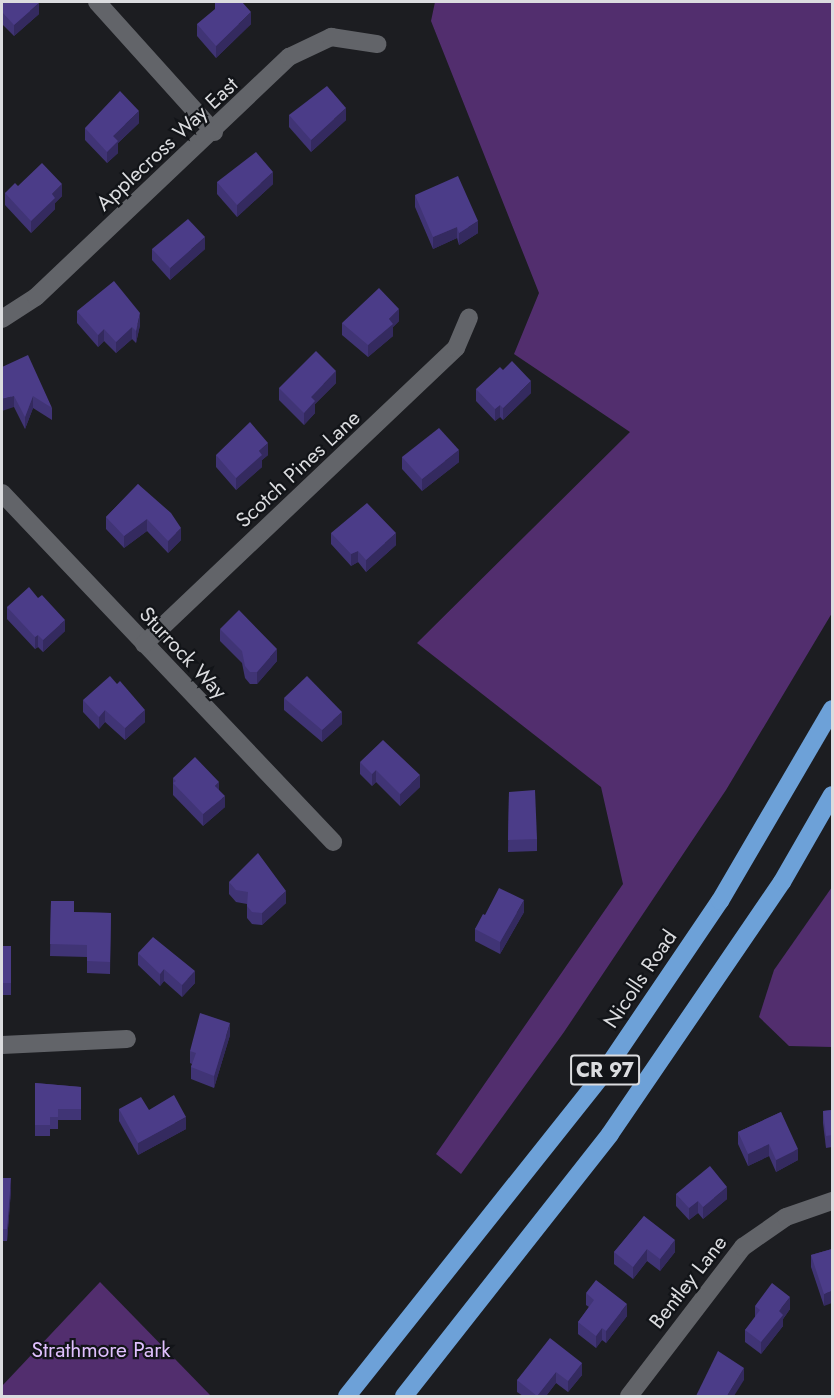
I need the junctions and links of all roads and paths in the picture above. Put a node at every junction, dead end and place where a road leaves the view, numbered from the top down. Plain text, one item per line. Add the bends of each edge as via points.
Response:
1 (97, 2) edge
2 (377, 44) dead end
3 (214, 132) junction
4 (469, 318) dead end
5 (2, 319) edge
6 (2, 493) edge
7 (144, 644) junction
8 (832, 709) edge
9 (832, 795) edge
10 (333, 842) dead end
11 (127, 1039) dead end
12 (2, 1045) edge
13 (832, 1201) edge
14 (347, 1396) edge
15 (404, 1396) edge
16 (629, 1396) edge

1 - 3 street
2 - 3 street, Applecross Way East via 331,37 289,57
3 - 5 street, Applecross Way East via 36,297
4 - 7 street, Scotch Pines Lane via 456,348
6 - 7 street, Sturrock Way
7 - 10 street, Sturrock Way
8 - 14 highway, Nicolls Road / CR 97 via 720,901 600,1078 415,1316
9 - 15 highway, CR 97 via 782,882 610,1134
11 - 12 street
13 - 16 street, Bentley Lane via 786,1217 742,1247

